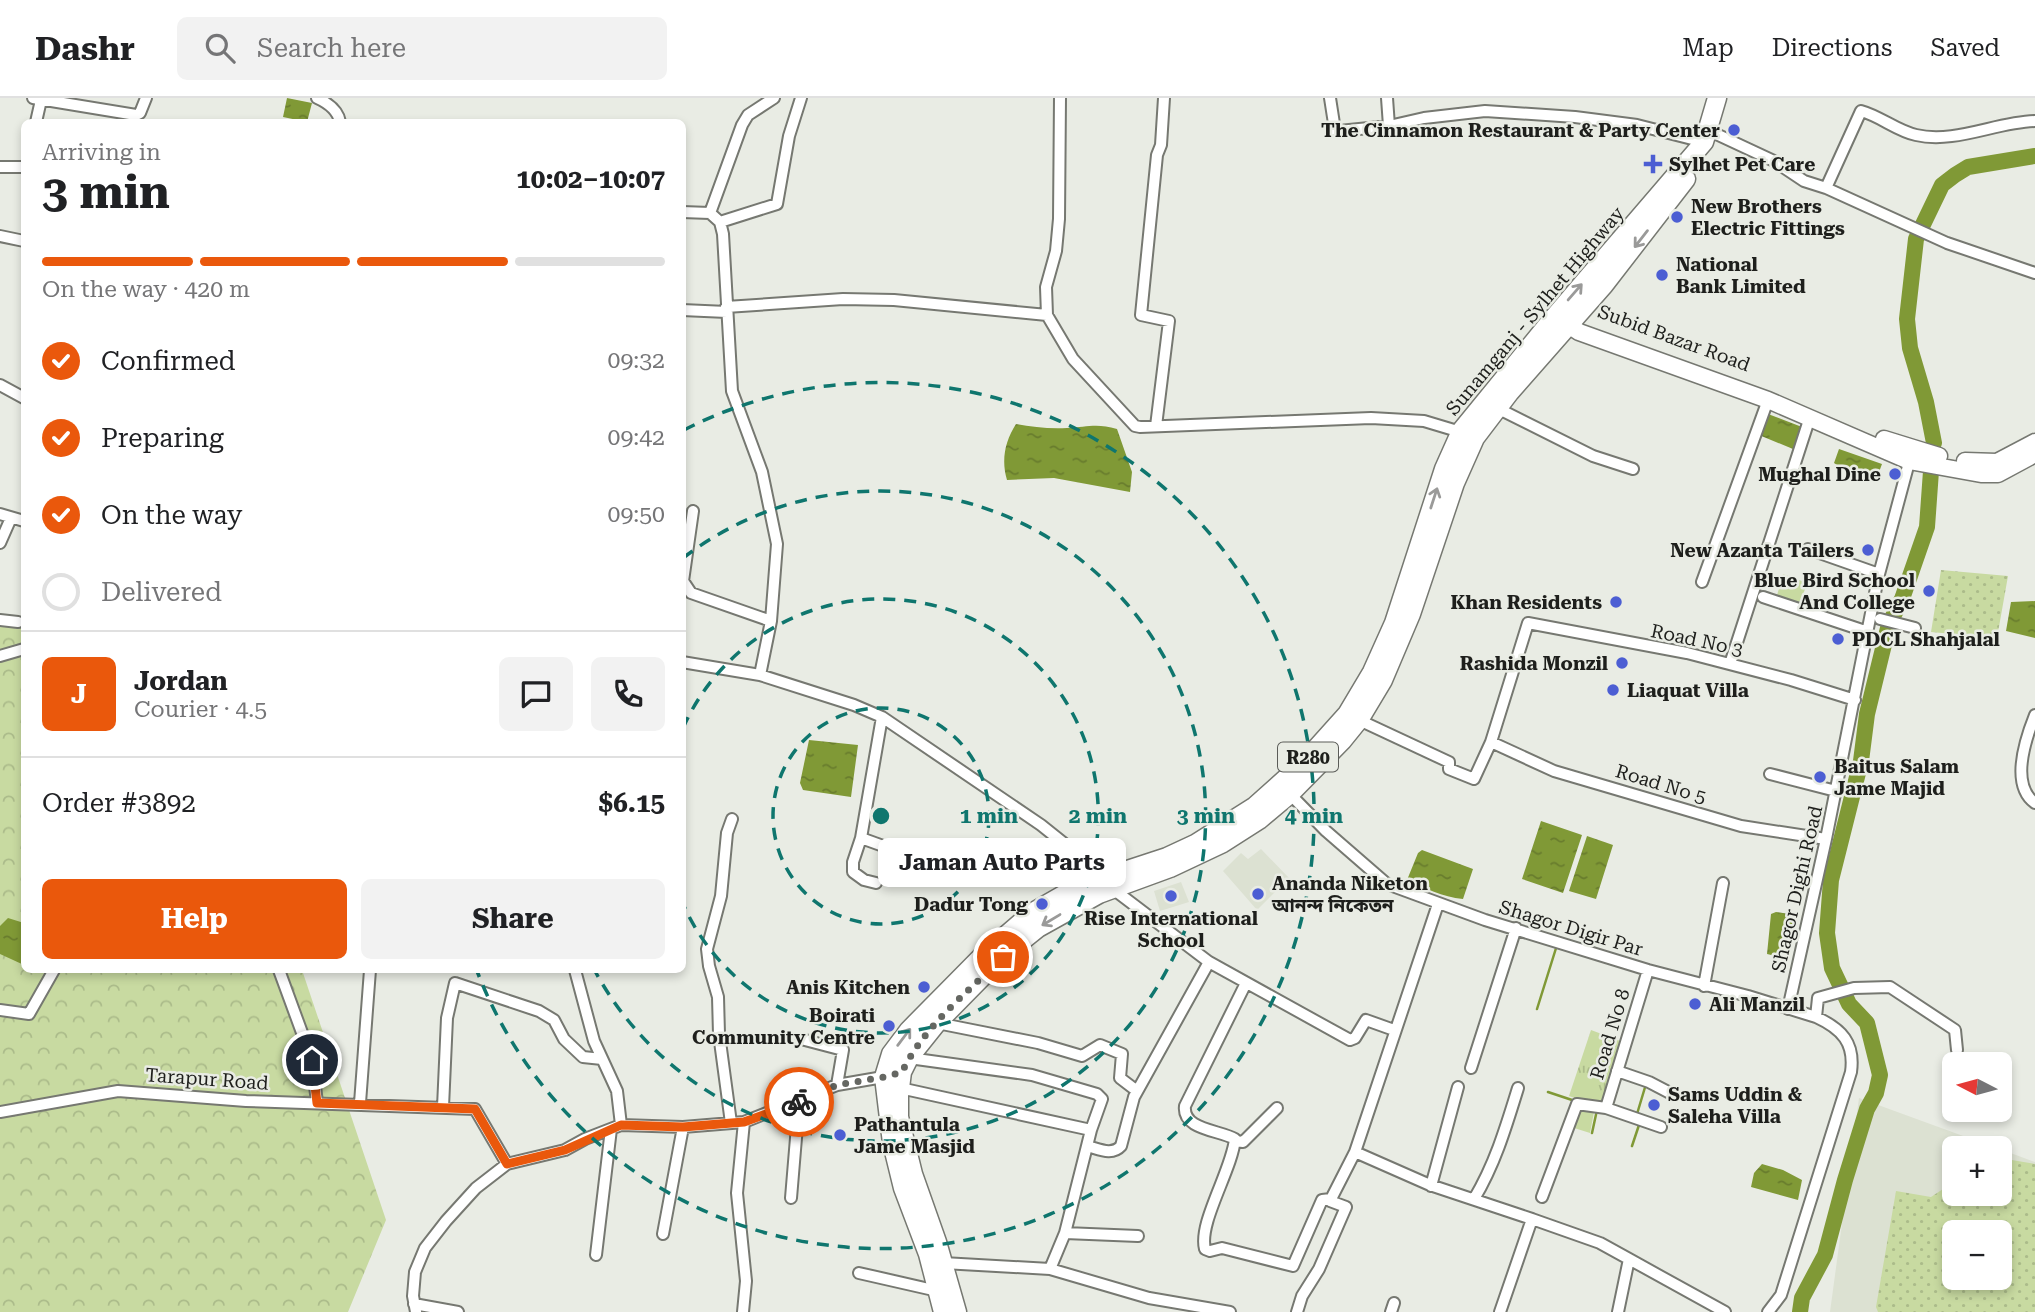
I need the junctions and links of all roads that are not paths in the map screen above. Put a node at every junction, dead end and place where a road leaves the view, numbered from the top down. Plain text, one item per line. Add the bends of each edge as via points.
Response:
1 (146, 98) edge
2 (317, 98) edge
3 (774, 98) edge
4 (801, 98) edge
5 (1060, 98) edge
6 (1164, 98) edge
7 (1330, 98) edge
8 (1387, 98) edge
9 (1717, 98) edge
10 (1727, 98) edge
11 (37, 99) edge
12 (36, 119) edge
13 (339, 119) edge
14 (2035, 121) edge
15 (1389, 126) junction
16 (1709, 137) junction
17 (0, 167) edge
18 (21, 167) edge
19 (1826, 188) junction
20 (686, 212) edge
21 (710, 213) junction
22 (720, 222) junction
23 (0, 236) edge
24 (21, 240) edge
25 (2035, 273) edge
26 (686, 310) edge
27 (727, 310) junction
28 (1047, 315) junction
29 (1562, 321) junction
30 (0, 385) edge
31 (21, 396) edge
32 (1768, 400) junction
33 (1499, 409) junction
34 (1810, 417) junction
35 (1156, 426) junction
36 (1468, 435) junction
37 (2035, 442) edge
38 (2035, 454) edge
39 (1911, 455) junction
40 (1633, 469) dead end
41 (693, 511) dead end
42 (6, 516) edge
43 (0, 542) edge
44 (1808, 549) dead end
45 (686, 556) edge
46 (1880, 574) junction
47 (1702, 582) dead end
48 (686, 586) edge
49 (1763, 597) dead end
50 (1880, 620) dead end
51 (0, 621) edge
52 (771, 621) junction
53 (18, 622) dead end
54 (1915, 628) dead end
55 (1868, 632) junction
56 (21, 650) edge
57 (0, 656) edge
58 (686, 663) edge
59 (1730, 664) junction
60 (760, 675) junction
61 (1855, 700) junction
62 (2035, 715) edge
63 (882, 717) junction
64 (1359, 720) junction
65 (1491, 742) junction
66 (1770, 774) dead end
67 (1285, 789) junction
68 (1836, 791) junction
69 (2035, 803) edge
70 (732, 820) dead end
71 (861, 838) junction
72 (1826, 839) junction
73 (911, 856) dead end
74 (876, 883) dead end
75 (1110, 883) junction
76 (1723, 883) dead end
77 (1438, 904) junction
78 (1516, 928) junction
79 (1209, 962) junction
80 (1648, 970) junction
81 (52, 973) edge
82 (280, 973) edge
83 (370, 973) edge
84 (576, 973) edge
85 (1246, 983) junction
86 (1704, 986) junction
87 (1788, 1009) junction
88 (0, 1010) edge
89 (1816, 1017) junction
90 (937, 1023) junction
91 (1394, 1030) junction
92 (801, 1039) dead end
93 (1958, 1050) dead end
94 (602, 1059) junction
95 (1471, 1068) dead end
96 (1617, 1071) junction
97 (904, 1073) junction
98 (884, 1077) junction
99 (837, 1085) junction
100 (1458, 1087) dead end
101 (1518, 1088) dead end
102 (1137, 1091) junction
103 (1672, 1094) dead end
104 (799, 1102) junction
105 (317, 1103) junction
106 (360, 1103) junction
107 (443, 1107) junction
108 (1277, 1108) dead end
109 (1606, 1108) junction
110 (0, 1112) edge
111 (744, 1122) junction
112 (730, 1123) junction
113 (616, 1127) junction
114 (683, 1127) junction
115 (1661, 1127) dead end
116 (1091, 1130) junction
117 (1235, 1141) junction
118 (1087, 1146) junction
119 (1355, 1152) junction
120 (507, 1164) junction
121 (1431, 1186) junction
122 (1542, 1197) dead end
123 (791, 1198) dead end
124 (1331, 1199) junction
125 (1474, 1199) junction
126 (1532, 1219) junction
127 (1065, 1233) junction
128 (663, 1234) dead end
129 (928, 1235) junction
130 (1138, 1236) dead end
131 (596, 1255) dead end
132 (1629, 1259) junction
133 (943, 1263) junction
134 (1050, 1269) junction
135 (859, 1273) dead end
136 (938, 1290) junction
137 (415, 1308) edge
138 (458, 1312) edge
139 (743, 1312) edge
140 (943, 1312) edge
141 (957, 1312) edge
142 (1230, 1312) edge
143 (1297, 1312) edge
144 (1500, 1312) edge
145 (1618, 1312) edge
146 (1725, 1312) edge
147 (1768, 1312) edge

1 - 11 street via 136,115
2 - 13 street via 329,104
3 - 21 street via 748,115 742,125
4 - 22 street via 777,204
5 - 28 street via 1059,219 1046,287
6 - 35 street via 1141,315 1168,321
7 - 15 street via 1335,130
8 - 15 street
9 - 16 main road, Sunamganj - Sylhet Highway / R280
10 - 16 main road, Sunamganj - Sylhet Highway / R280
11 - 12 street
14 - 19 street via 1929,137 1913,135 1861,111
15 - 16 street via 1485,111 1575,117
16 - 19 street via 1774,161 1804,181
16 - 29 main road, Sunamganj - Sylhet Highway / R280
17 - 18 street
19 - 25 street via 1947,243
20 - 21 street
21 - 22 street
22 - 27 street
23 - 24 street
26 - 27 street
27 - 28 street via 843,299
27 - 52 street via 732,391 762,472 777,544
28 - 35 street via 1073,359 1135,426
29 - 32 main road, Subid Bazar Road via 1590,337
29 - 33 main road, Sunamganj - Sylhet Highway / R280
29 - 36 main road, Sunamganj - Sylhet Highway / R280
29 - 39 main road, Subid Bazar Road
30 - 31 street
32 - 34 main road, Subid Bazar Road
32 - 47 street
33 - 36 main road, Sunamganj - Sylhet Highway / R280
33 - 40 street via 1593,456
34 - 39 main road, Subid Bazar Road
34 - 59 street
35 - 36 street via 1371,418 1424,421
36 - 64 main road, Sunamganj - Sylhet Highway / R280 via 1406,626 1383,680
67 -> 36 main road, Sunamganj - Sylhet Highway / R280 via 1347,714 1372,672 1394,623 1444,469
37 - 39 main road, Subid Bazar Road via 1997,462
38 - 39 main road, Subid Bazar Road via 1998,474 1981,474
39 - 46 street, Shagor Dighi Road
41 - 45 street
42 - 43 street
44 - 46 street
46 - 55 street, Shagor Dighi Road
48 - 52 street via 691,593
49 - 55 street
50 - 54 street
51 - 53 street
52 - 60 street
55 - 61 street, Shagor Dighi Road
56 - 57 street
58 - 60 street
59 - 61 street, Road No 3
59 - 65 street, Road No 3 via 1528,623
60 - 63 street
61 - 68 street, Shagor Dighi Road
62 - 69 street via 2020,768 2026,796
63 - 71 street
63 - 75 street via 1041,825
64 - 65 street via 1428,750 1450,762 1449,769 1472,779
64 - 67 main road, Sunamganj - Sylhet Highway / R280
65 - 72 street, Road No 5 via 1554,771 1741,826
66 - 68 street
67 - 75 main road, Sunamganj - Sylhet Highway / R280 via 1195,844
67 - 77 street, Shagor Digir Par via 1387,884
68 - 72 street, Shagor Dighi Road
70 - 112 street via 721,896 707,949 718,996
71 - 73 street
71 - 74 street via 853,872
72 - 87 street, Shagor Dighi Road
75 - 79 street
75 -> 90 main road, Sunamganj - Sylhet Highway / R280 via 1038,928
98 -> 75 main road, Sunamganj - Sylhet Highway / R280 via 891,1054 909,1030 1033,912 1068,892
76 - 86 street
77 - 78 street, Shagor Digir Par
77 - 91 street
78 - 80 street, Shagor Digir Par
78 - 95 street
79 - 85 street
79 - 102 street
80 - 86 street, Shagor Digir Par
80 - 96 street, Road No 8
81 - 88 street via 29,1014
82 - 105 street via 312,1060
83 - 106 street
84 - 94 street
85 - 91 street via 1350,1040 1366,1020
85 - 117 street via 1184,1112 1189,1121
86 - 87 street, Shagor Digir Par
87 - 89 street, Shagor Digir Par
89 - 93 street via 1818,998 1854,988 1890,987 1955,1030
89 - 147 street, Shagor Digir Par via 1849,1044 1853,1061 1781,1295
90 - 97 main road, Sunamganj - Sylhet Highway / R280
90 - 102 street via 1082,1056 1100,1045 1122,1055 1120,1078
91 - 119 street
92 - 99 street via 843,1050
94 - 107 street via 583,1057 564,1039 554,1020 539,1011 455,983 447,1018
94 - 113 street via 617,1091
96 - 103 street
96 - 109 street, Road No 8
97 - 98 street
97 - 116 street
97 - 116 street via 1032,1076 1097,1094 1102,1099
97 - 129 main road, Sunamganj - Sylhet Highway / R280 via 899,1117
98 - 99 street
98 - 129 main road, Sunamganj - Sylhet Highway / R280 via 891,1143 903,1188
99 - 104 street
100 - 121 street
101 - 125 street via 1502,1140
102 - 118 street via 1121,1146 1112,1152
104 - 111 street
104 - 123 street
105 - 106 street, Tarapur Road
105 - 110 street, Tarapur Road via 118,1091
106 - 107 street, Tarapur Road
107 - 120 street, Tarapur Road via 475,1109
108 - 117 street via 1243,1142
109 - 115 street, Road No 8
109 - 122 street, Road No 8 via 1577,1104
111 - 112 street
111 - 139 street via 737,1193 746,1281
112 - 114 street
113 - 114 street
113 - 120 street via 565,1150
113 - 131 street
114 - 128 street
116 - 118 street
117 - 124 street via 1210,1217 1205,1249 1222,1248 1293,1266 1322,1200
118 - 127 street
119 - 121 street
119 - 124 street
120 - 137 street via 476,1188 425,1248 415,1272
121 - 125 street
124 - 143 street via 1346,1207
125 - 126 street
126 - 132 street via 1600,1243
126 - 144 street
127 - 130 street
127 - 134 street
129 - 133 main road, Sunamganj - Sylhet Highway / R280
129 - 136 main road, Sunamganj - Sylhet Highway / R280
132 - 145 street
132 - 146 street
133 - 134 street
133 - 141 main road, Sunamganj - Sylhet Highway / R280
134 - 142 street via 1149,1298
135 - 136 street
136 - 140 main road, Sunamganj - Sylhet Highway / R280
137 - 138 street

